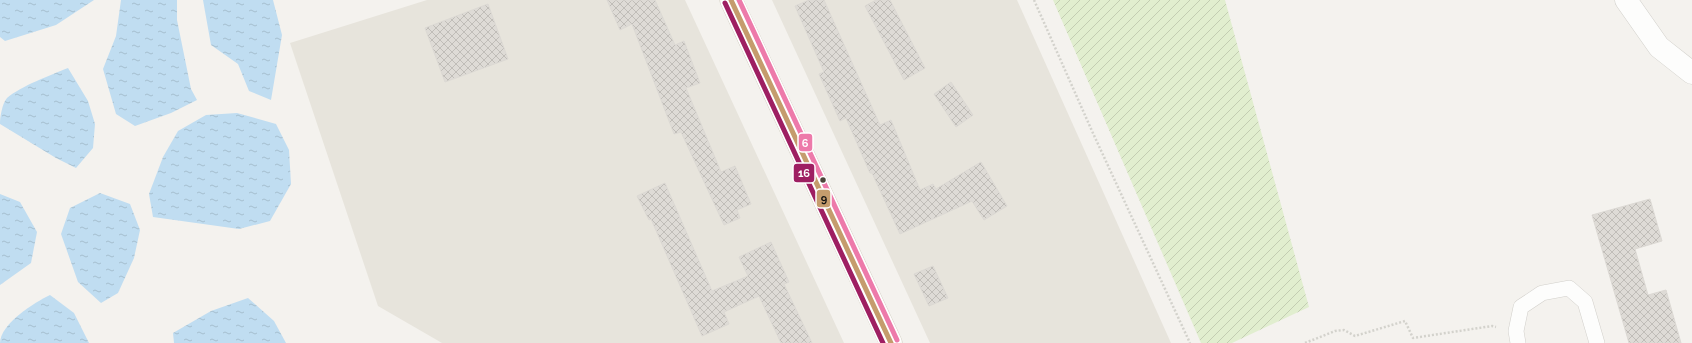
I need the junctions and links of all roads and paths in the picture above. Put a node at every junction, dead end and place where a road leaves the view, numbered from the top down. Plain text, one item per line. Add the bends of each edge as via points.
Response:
1 (731, 0) edge
2 (1034, 0) edge
3 (1626, 0) edge
4 (1692, 73) edge
5 (1517, 337) edge
6 (891, 343) edge
7 (1190, 343) edge
8 (1305, 343) edge
9 (1597, 343) edge

1 - 6 main road
2 - 7 path
3 - 4 street via 1659,47
5 - 8 path via 1492,326 1413,338 1405,321 1355,336 1344,330 1335,331
5 - 9 lane via 1522,307 1542,293 1569,288 1585,302

